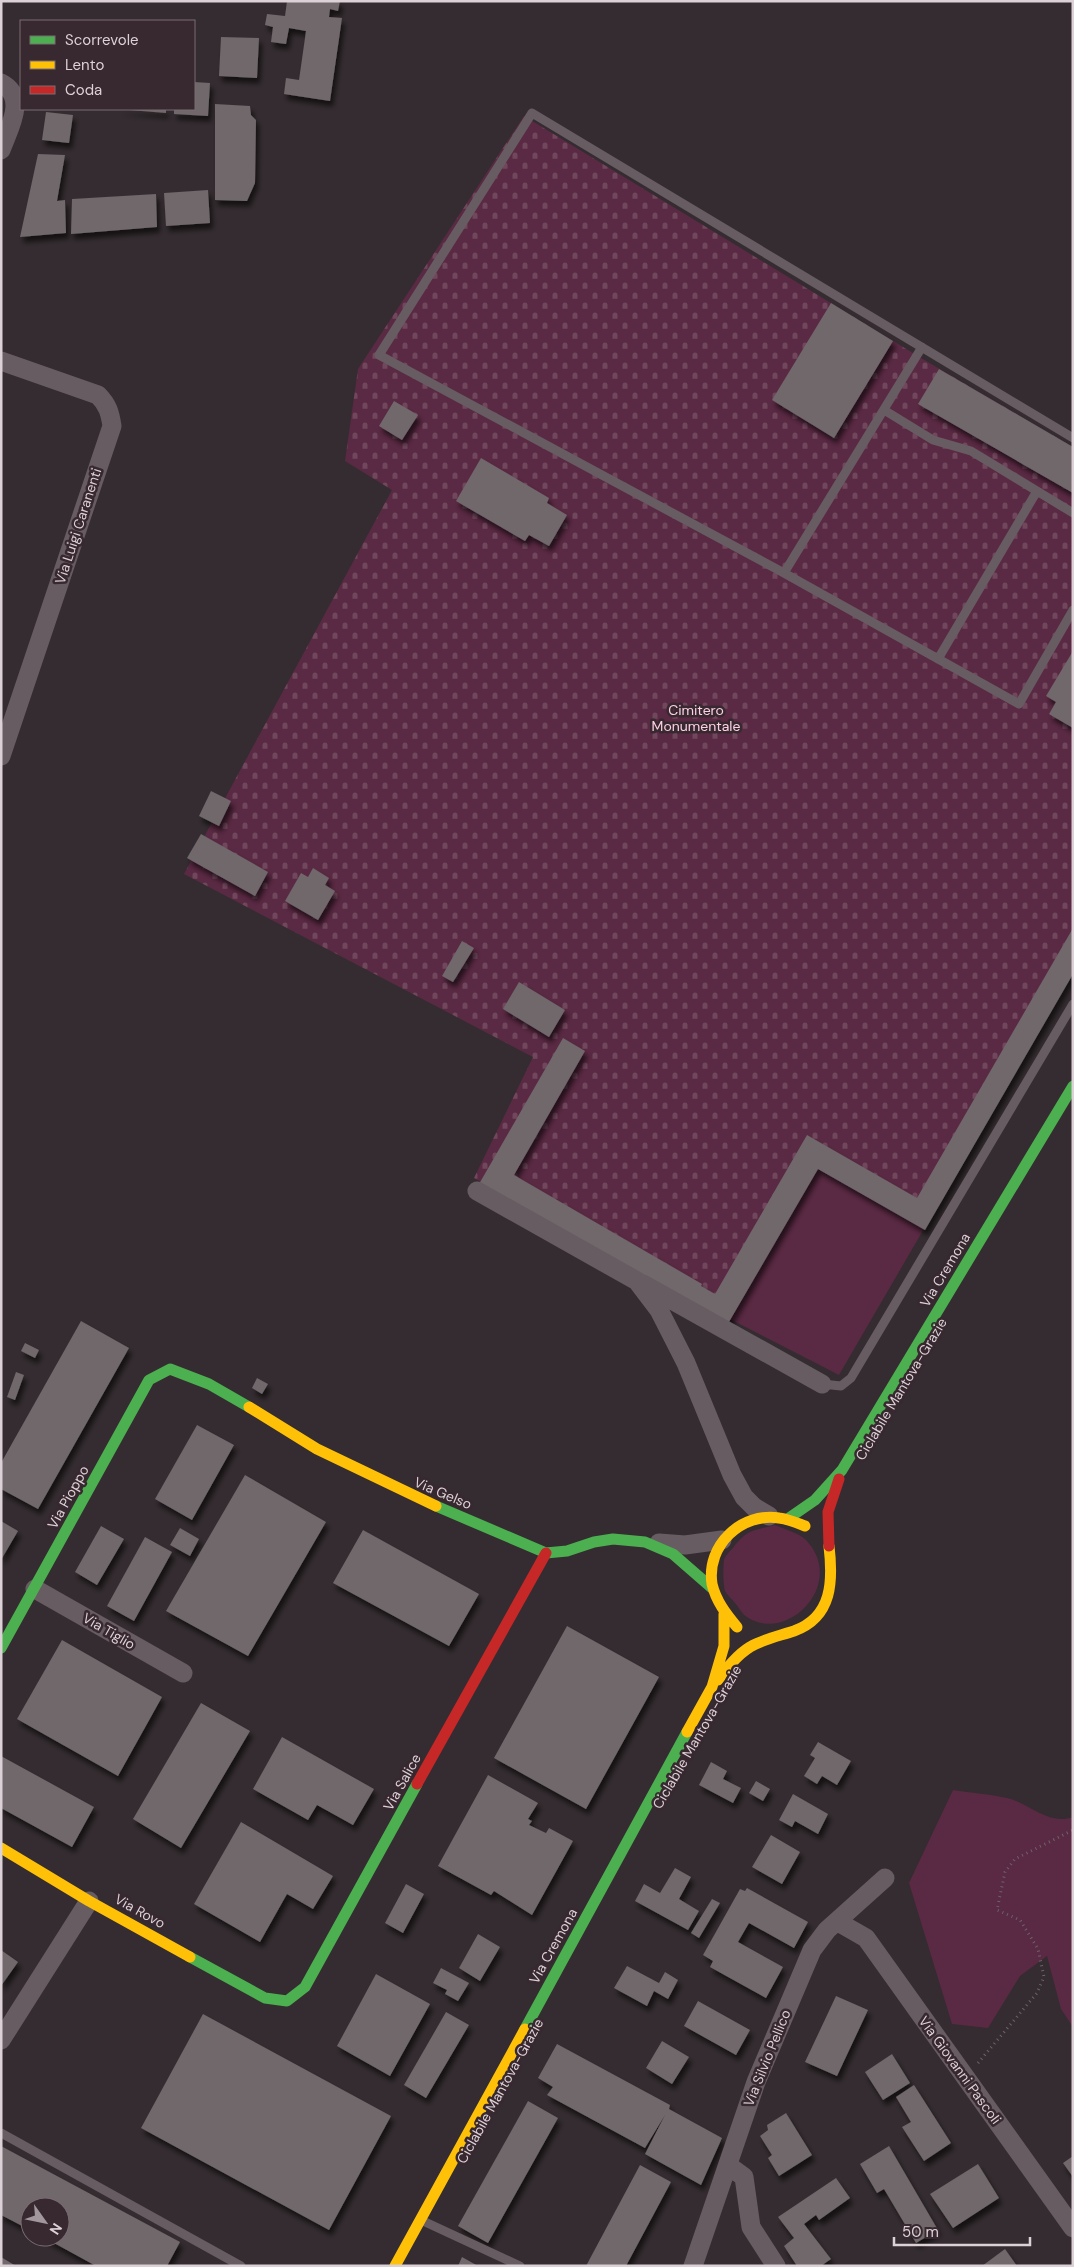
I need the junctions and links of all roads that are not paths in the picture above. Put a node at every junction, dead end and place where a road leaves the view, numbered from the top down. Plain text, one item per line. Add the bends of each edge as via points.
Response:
1 (1, 83) edge
2 (1, 150) edge
3 (922, 347) junction
4 (1, 361) edge
5 (884, 410) junction
6 (1073, 438) edge
7 (1037, 491) junction
8 (1073, 513) edge
9 (784, 574) junction
10 (1073, 610) edge
11 (938, 659) junction
12 (1, 756) edge
13 (1073, 1004) edge
14 (1073, 1086) edge
15 (477, 1191) dead end
16 (637, 1281) junction
17 (170, 1369) joint
18 (822, 1384) joint
19 (842, 1470) junction
20 (732, 1475) junction
21 (769, 1516) junction
22 (789, 1518) junction
23 (729, 1534) junction
24 (652, 1543) junction
25 (546, 1552) junction
26 (830, 1560) junction
27 (712, 1588) junction
28 (35, 1589) junction
29 (724, 1614) junction
30 (774, 1637) junction
31 (1, 1648) edge
32 (183, 1673) dead end
33 (712, 1686) junction
34 (1, 1848) edge
35 (884, 1878) dead end
36 (90, 1901) junction
37 (838, 1922) junction
38 (266, 1998) joint
39 (1, 2040) edge
40 (1, 2133) edge
41 (729, 2166) junction
42 (421, 2220) junction
43 (1073, 2228) edge
44 (241, 2266) edge
45 (395, 2266) edge
46 (520, 2266) edge
47 (694, 2266) edge
48 (776, 2266) edge

1 - 2 street via 12,90 16,98
3 - 5 lane
3 - 6 lane
3 - 9 lane via 532,113 380,355
4 - 12 street, Via Luigi Caranenti via 98,395 111,414 112,426
5 - 7 lane via 933,440 971,451
5 - 9 lane
7 - 8 lane
7 - 11 lane
9 - 11 lane
10 - 11 lane via 1019,704
13 - 18 lane via 851,1378 841,1386
14 - 19 main road, Via Cremona
15 - 16 street
16 - 18 street
16 - 20 street via 659,1310 686,1363
17 - 25 main road, Via Gelso via 194,1376 392,1488
17 - 28 main road, Via Pioppo via 149,1380
19 - 22 main road, Via Cremona via 815,1500
19 - 26 main road, Via Cremona via 827,1522
20 - 21 street via 744,1497
20 - 23 street via 738,1506
21 - 22 main road, Via Cremona
21 - 23 main road, Via Cremona via 745,1522
22 - 26 main road, Via Cremona via 822,1542
23 - 24 street via 686,1545
23 - 27 main road, Via Cremona via 714,1555
24 - 25 main road, Via Gelso via 608,1540 572,1551
24 - 27 main road, Via Gelso via 690,1564
25 - 38 main road, Via Salice via 305,1987 287,2001
26 - 30 main road, Via Cremona via 831,1588 820,1612 808,1626 792,1634
27 - 29 main road, Via Cremona
28 - 31 main road, Via Pioppo
28 - 32 street, Via Tiglio
29 - 30 main road, Via Cremona via 738,1627 755,1635
29 - 33 main road, Via Cremona via 722,1656
30 - 33 main road, Via Cremona via 741,1653
33 - 42 main road, Via Cremona
34 - 36 main road, Via Rovo
35 - 37 street, Via Silvio Pellico
36 - 38 main road, Via Rovo
36 - 39 street
37 - 41 street, Via Silvio Pellico via 827,1930 812,1950 756,2082
37 - 43 street, Via Giovanni Pascoli via 866,1938
40 - 44 lane
41 - 47 street, Via Silvio Pellico
41 - 48 street via 744,2177 751,2227
42 - 45 main road, Via Cremona
42 - 46 lane

